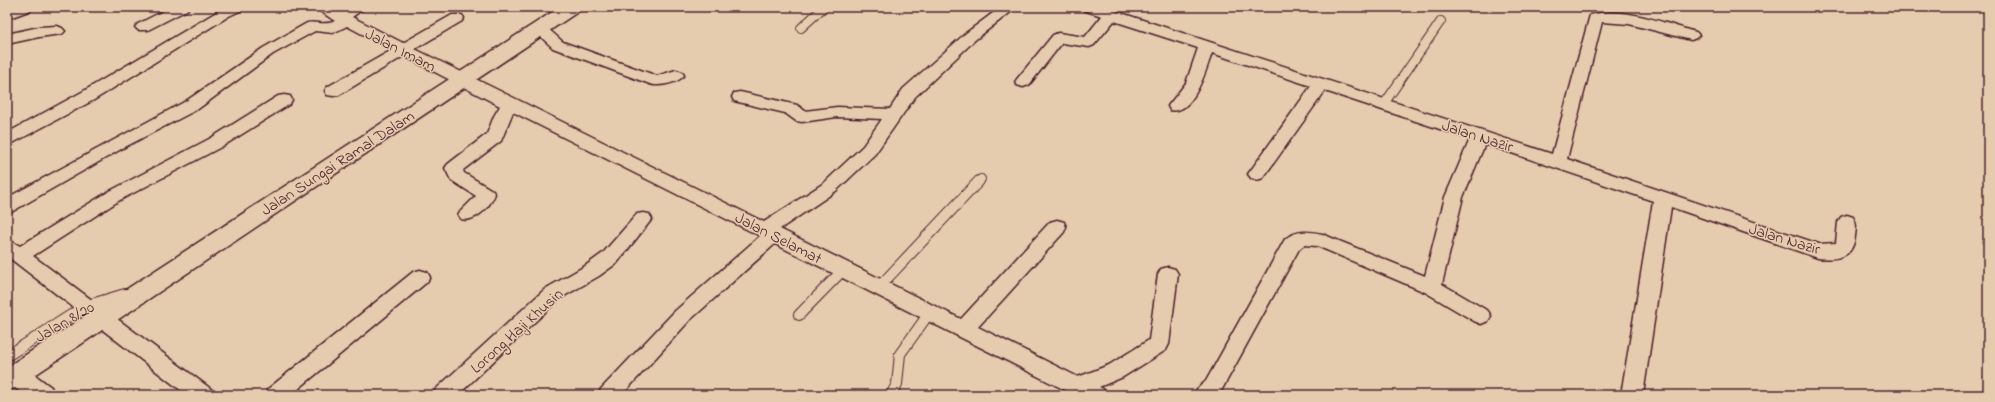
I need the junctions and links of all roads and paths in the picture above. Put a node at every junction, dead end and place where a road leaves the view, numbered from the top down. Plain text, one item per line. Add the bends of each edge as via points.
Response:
1 (26, 7) edge
2 (182, 7) edge
3 (237, 7) edge
4 (320, 7) edge
5 (359, 7) edge
6 (574, 7) edge
7 (824, 7) edge
8 (1010, 7) edge
9 (1088, 7) edge
10 (7, 15) edge
11 (1111, 15) junction
12 (457, 18) dead end
13 (343, 20) junction
14 (1441, 21) dead end
15 (143, 27) dead end
16 (539, 28) junction
17 (801, 28) dead end
18 (57, 31) dead end
19 (1691, 35) dead end
20 (7, 39) edge
21 (1206, 46) junction
22 (403, 50) junction
23 (676, 75) dead end
24 (462, 80) junction
25 (1023, 82) dead end
26 (1321, 84) junction
27 (332, 91) dead end
28 (740, 97) dead end
29 (284, 100) dead end
30 (510, 103) junction
31 (1384, 104) junction
32 (1176, 106) dead end
33 (896, 114) junction
34 (1480, 136) junction
35 (7, 140) edge
36 (1558, 162) junction
37 (1256, 174) dead end
38 (981, 179) dead end
39 (1663, 198) junction
40 (7, 207) edge
41 (467, 214) dead end
42 (643, 219) dead end
43 (1847, 222) dead end
44 (1057, 227) dead end
45 (770, 232) junction
46 (14, 251) edge
47 (844, 269) junction
48 (1168, 274) dead end
49 (420, 277) dead end
50 (879, 286) junction
51 (1432, 287) junction
52 (92, 312) junction
53 (930, 312) junction
54 (799, 315) dead end
55 (1481, 316) dead end
56 (964, 329) junction
57 (10, 370) edge
58 (1086, 392) edge
59 (42, 395) edge
60 (203, 395) edge
61 (276, 395) edge
62 (444, 395) edge
63 (609, 395) edge
64 (891, 395) edge
65 (1206, 395) edge
66 (1632, 395) edge

1 - 10 street
2 - 15 street
3 - 35 street via 88,96
4 - 13 street, Jalan Imam
5 - 13 street
6 - 16 street, Jalan Sungai Ramal Dalam
7 - 17 lane
8 - 33 street via 971,36 909,93
9 - 11 street, Jalan Nazir
11 - 21 street, Jalan Nazir
11 - 25 street via 1089,42 1058,38
12 - 22 street
13 - 22 street, Jalan Imam
13 - 40 street via 334,28 312,26 268,51 192,105 97,155
14 - 31 lane
16 - 23 street via 568,49 656,81
16 - 24 street, Jalan Sungai Ramal Dalam
18 - 20 street
19 - 36 street via 1624,19 1602,16 1596,18
21 - 26 street, Jalan Nazir
21 - 32 street via 1194,84
22 - 24 street, Jalan Imam
22 - 27 street
24 - 30 street, Jalan Selamat
24 - 52 street, Jalan Sungai Ramal Dalam via 147,287
26 - 31 street, Jalan Nazir
26 - 37 street
28 - 33 street via 791,109 802,116 837,112
29 - 46 street via 217,142
30 - 41 street via 502,116 495,137 454,168 457,176 486,194
30 - 45 street, Jalan Selamat
31 - 34 street, Jalan Nazir
33 - 45 street via 869,150 830,187
34 - 36 street, Jalan Nazir
34 - 51 street via 1454,197
36 - 39 street, Jalan Nazir
38 - 50 lane
39 - 43 street, Jalan Nazir via 1818,251 1832,252 1845,246
39 - 66 street
42 - 62 street, Lorong Haji Khusin via 610,258 552,294
44 - 56 street
45 - 47 street, Jalan Selamat
45 - 63 street via 682,316
46 - 52 street
47 - 50 street, Jalan Selamat
47 - 54 lane
48 - 58 street via 1158,344
49 - 61 street
50 - 53 street, Jalan Selamat
51 - 55 street
51 - 65 street via 1322,242 1308,237 1298,239 1292,244 1213,387
52 - 57 street, Jalan 8/20
52 - 60 street
53 - 56 street, Jalan Selamat
53 - 64 lane via 900,354 897,384
56 - 58 street, Jalan Selamat
57 - 59 street

